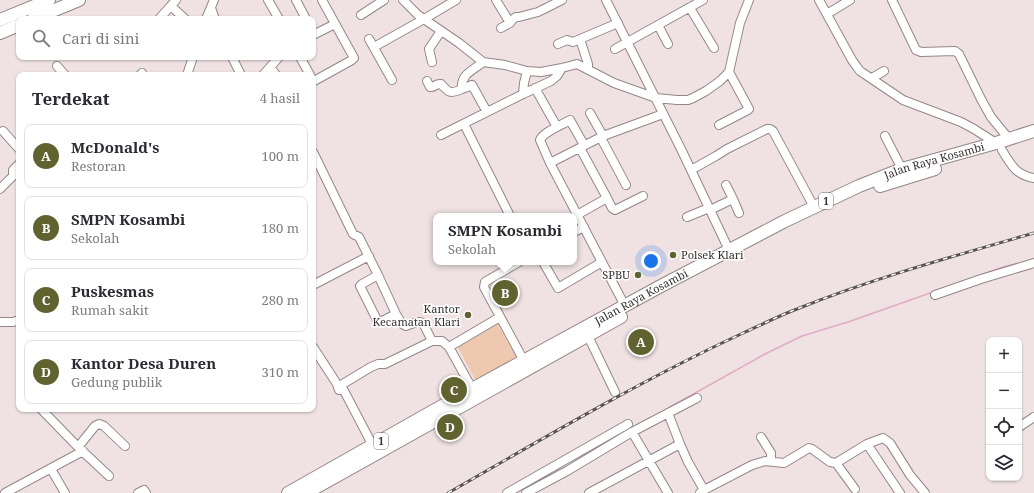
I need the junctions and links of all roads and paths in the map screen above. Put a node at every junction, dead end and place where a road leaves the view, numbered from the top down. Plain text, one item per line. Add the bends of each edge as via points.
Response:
1 (49, 0) edge
2 (79, 0) edge
3 (268, 0) edge
4 (296, 0) edge
5 (322, 0) edge
6 (384, 0) edge
7 (403, 0) edge
8 (456, 0) edge
9 (496, 0) edge
10 (562, 0) edge
11 (606, 0) edge
12 (703, 0) edge
13 (749, 0) edge
14 (819, 0) edge
15 (850, 0) edge
16 (892, 0) edge
17 (173, 3) edge
18 (212, 4) edge
19 (690, 8) junction
20 (827, 14) junction
21 (360, 15) dead end
22 (40, 16) edge
23 (161, 16) edge
24 (183, 16) edge
25 (207, 16) edge
26 (214, 16) edge
27 (277, 16) edge
28 (304, 16) edge
29 (424, 19) junction
30 (0, 20) edge
31 (510, 23) junction
32 (335, 24) junction
33 (618, 24) junction
34 (658, 25) junction
35 (16, 26) edge
36 (501, 28) dead end
37 (441, 31) junction
38 (316, 32) edge
39 (0, 33) edge
40 (369, 39) dead end
41 (580, 39) junction
42 (627, 42) junction
43 (558, 44) dead end
44 (668, 44) dead end
45 (374, 47) junction
46 (714, 48) dead end
47 (615, 49) dead end
48 (192, 60) edge
49 (234, 60) edge
50 (276, 60) edge
51 (302, 60) edge
52 (432, 62) dead end
53 (483, 62) junction
54 (57, 66) dead end
55 (270, 66) junction
56 (562, 68) junction
57 (588, 69) junction
58 (527, 71) junction
59 (884, 71) dead end
60 (62, 72) edge
61 (189, 72) edge
62 (240, 72) edge
63 (265, 72) edge
64 (274, 72) edge
65 (308, 72) edge
66 (729, 72) junction
67 (872, 78) junction
68 (316, 80) edge
69 (392, 80) dead end
70 (427, 81) dead end
71 (462, 89) junction
72 (533, 89) junction
73 (523, 94) junction
74 (656, 98) junction
75 (487, 112) junction
76 (590, 113) dead end
77 (663, 114) junction
78 (464, 124) junction
79 (719, 125) dead end
80 (558, 127) junction
81 (3, 131) dead end
82 (1034, 131) edge
83 (441, 135) dead end
84 (886, 136) dead end
85 (602, 137) junction
86 (1009, 139) junction
87 (1034, 140) edge
88 (16, 146) edge
89 (582, 146) junction
90 (999, 147) junction
91 (316, 158) edge
92 (550, 163) junction
93 (16, 167) edge
94 (902, 169) junction
95 (691, 170) junction
96 (1034, 178) edge
97 (626, 185) dead end
98 (726, 185) dead end
99 (0, 189) edge
100 (642, 196) dead end
101 (607, 198) junction
102 (733, 199) junction
103 (814, 207) junction
104 (710, 209) junction
105 (508, 213) edge
106 (576, 213) edge
107 (739, 213) dead end
108 (577, 215) joint
109 (687, 217) dead end
110 (584, 227) junction
111 (577, 230) edge
112 (729, 250) junction
113 (369, 256) junction
114 (602, 262) junction
115 (1034, 263) edge
116 (514, 265) edge
117 (545, 265) edge
118 (378, 275) junction
119 (316, 283) edge
120 (935, 294) dead end
121 (630, 306) junction
122 (396, 314) junction
123 (500, 317) junction
124 (16, 321) edge
125 (0, 322) edge
126 (588, 336) junction
127 (432, 341) junction
128 (449, 347) junction
129 (316, 352) edge
130 (524, 361) junction
131 (339, 390) dead end
132 (615, 392) dead end
133 (475, 393) junction
134 (697, 398) dead end
135 (44, 412) edge
136 (668, 413) junction
137 (1034, 417) edge
138 (628, 424) dead end
139 (1022, 425) edge
140 (632, 432) junction
141 (761, 437) dead end
142 (606, 442) junction
143 (680, 444) junction
144 (867, 444) junction
145 (125, 446) dead end
146 (373, 446) junction
147 (80, 449) junction
148 (649, 460) junction
149 (771, 461) junction
150 (836, 463) junction
151 (51, 469) junction
152 (109, 476) dead end
153 (525, 489) edge
154 (855, 489) dead end
155 (314, 491) edge
156 (702, 492) edge
157 (5, 493) edge
158 (65, 493) edge
159 (138, 493) edge
160 (146, 493) edge
161 (288, 493) edge
162 (507, 493) edge
163 (589, 493) edge
164 (668, 493) edge
165 (900, 493) edge
166 (925, 493) edge

1 - 30 highway
2 - 22 highway
3 - 27 street
4 - 28 street
5 - 32 street
6 - 21 street
7 - 29 street
8 - 29 street
9 - 31 street
10 - 31 street via 538,12 516,17
11 - 33 street
12 - 19 street
13 - 66 street via 740,23
14 - 20 street
15 - 20 street
16 - 86 street via 916,50 955,51 959,54 991,117
17 - 23 street
17 - 24 street
18 - 25 street
18 - 26 street
19 - 34 street
19 - 46 street
20 - 67 street via 854,64
29 - 37 street
29 - 45 street
31 - 36 street
32 - 38 street
32 - 68 street via 345,48 354,58
33 - 41 street
33 - 42 street
34 - 42 street
34 - 44 street
35 - 39 highway
37 - 52 street via 429,49
37 - 53 street
40 - 45 street
41 - 43 street
41 - 57 street
42 - 47 street
42 - 74 street
45 - 69 street
48 - 61 street
49 - 62 street
50 - 55 street
51 - 65 street
53 - 58 street
53 - 71 street via 466,75
54 - 60 street
55 - 63 street
55 - 64 street
56 - 57 street via 577,64
56 - 58 street via 541,72
56 - 72 street via 554,79
57 - 74 street via 614,83
58 - 72 street
58 - 73 street
59 - 67 street
66 - 74 street via 706,92 688,100
66 - 79 street via 748,110
67 - 90 street via 903,100 961,122 980,132
70 - 71 street via 430,88 441,84 450,92
71 - 75 street via 472,86
72 - 73 street
72 - 80 street
73 - 75 street
74 - 77 street
75 - 78 street
76 - 85 street
77 - 85 street
77 - 95 street
78 - 83 street
78 - 105 street
80 - 89 street via 571,121
80 - 92 street via 540,139
81 - 88 street
82 - 86 highway, Jalan Raya Kosambi / 1
84 - 94 street
85 - 89 street
85 - 97 street
86 - 90 highway, Jalan Raya Kosambi / 1
87 - 90 highway, Jalan Raya Kosambi / 1
89 - 92 street
89 - 101 street
90 - 94 highway, Jalan Raya Kosambi / 1
90 - 96 street via 1016,170
90 - 121 highway, Jalan Raya Kosambi / 1 via 862,193
91 - 113 street via 353,234 359,237
92 - 106 street
93 - 99 street via 13,176
94 - 103 highway, Jalan Raya Kosambi / 1
95 - 103 street via 727,149 770,129
95 - 104 street
98 - 102 street
100 - 101 street via 615,210
101 - 108 street
102 - 104 street
102 - 107 street
103 - 112 highway, Jalan Raya Kosambi / 1
104 - 109 street
104 - 112 street
108 - 110 street
110 - 111 street
110 - 114 street
112 - 121 highway, Jalan Raya Kosambi / 1
113 - 118 street
113 - 119 street
114 - 117 street via 558,288
114 - 121 street
115 - 120 street
116 - 123 street via 484,284
118 - 122 street
118 - 122 street via 360,286 378,322
121 - 126 highway, Jalan Raya Kosambi / 1
121 - 130 highway, Jalan Raya Kosambi / 1
122 - 127 street via 405,326 419,321 423,323
123 - 128 street
123 - 130 street
124 - 125 street
126 - 132 street
126 - 133 highway, Jalan Raya Kosambi / 1
127 - 128 street via 442,341
127 - 146 street via 385,364 371,367 341,385
128 - 133 street
129 - 131 street
130 - 133 highway, Jalan Raya Kosambi / 1
133 - 146 highway, Jalan Raya Kosambi / 1
133 - 155 highway, Jalan Raya Kosambi / 1
134 - 136 street
135 - 147 street
136 - 140 street
136 - 143 street
137 - 139 street
138 - 142 street
140 - 142 street
140 - 148 street
141 - 149 street via 772,455
142 - 153 street
143 - 148 street
143 - 156 street
144 - 150 street
144 - 165 street
144 - 166 street via 883,438 888,441
145 - 147 street via 99,424
146 - 161 highway, Jalan Raya Kosambi / 1
147 - 151 street
147 - 152 street
148 - 163 street
148 - 164 street
149 - 150 street via 784,463 811,448 830,462
149 - 156 street via 752,465
150 - 154 street
151 - 157 street
151 - 158 street
153 - 162 street
159 - 160 street via 144,490

